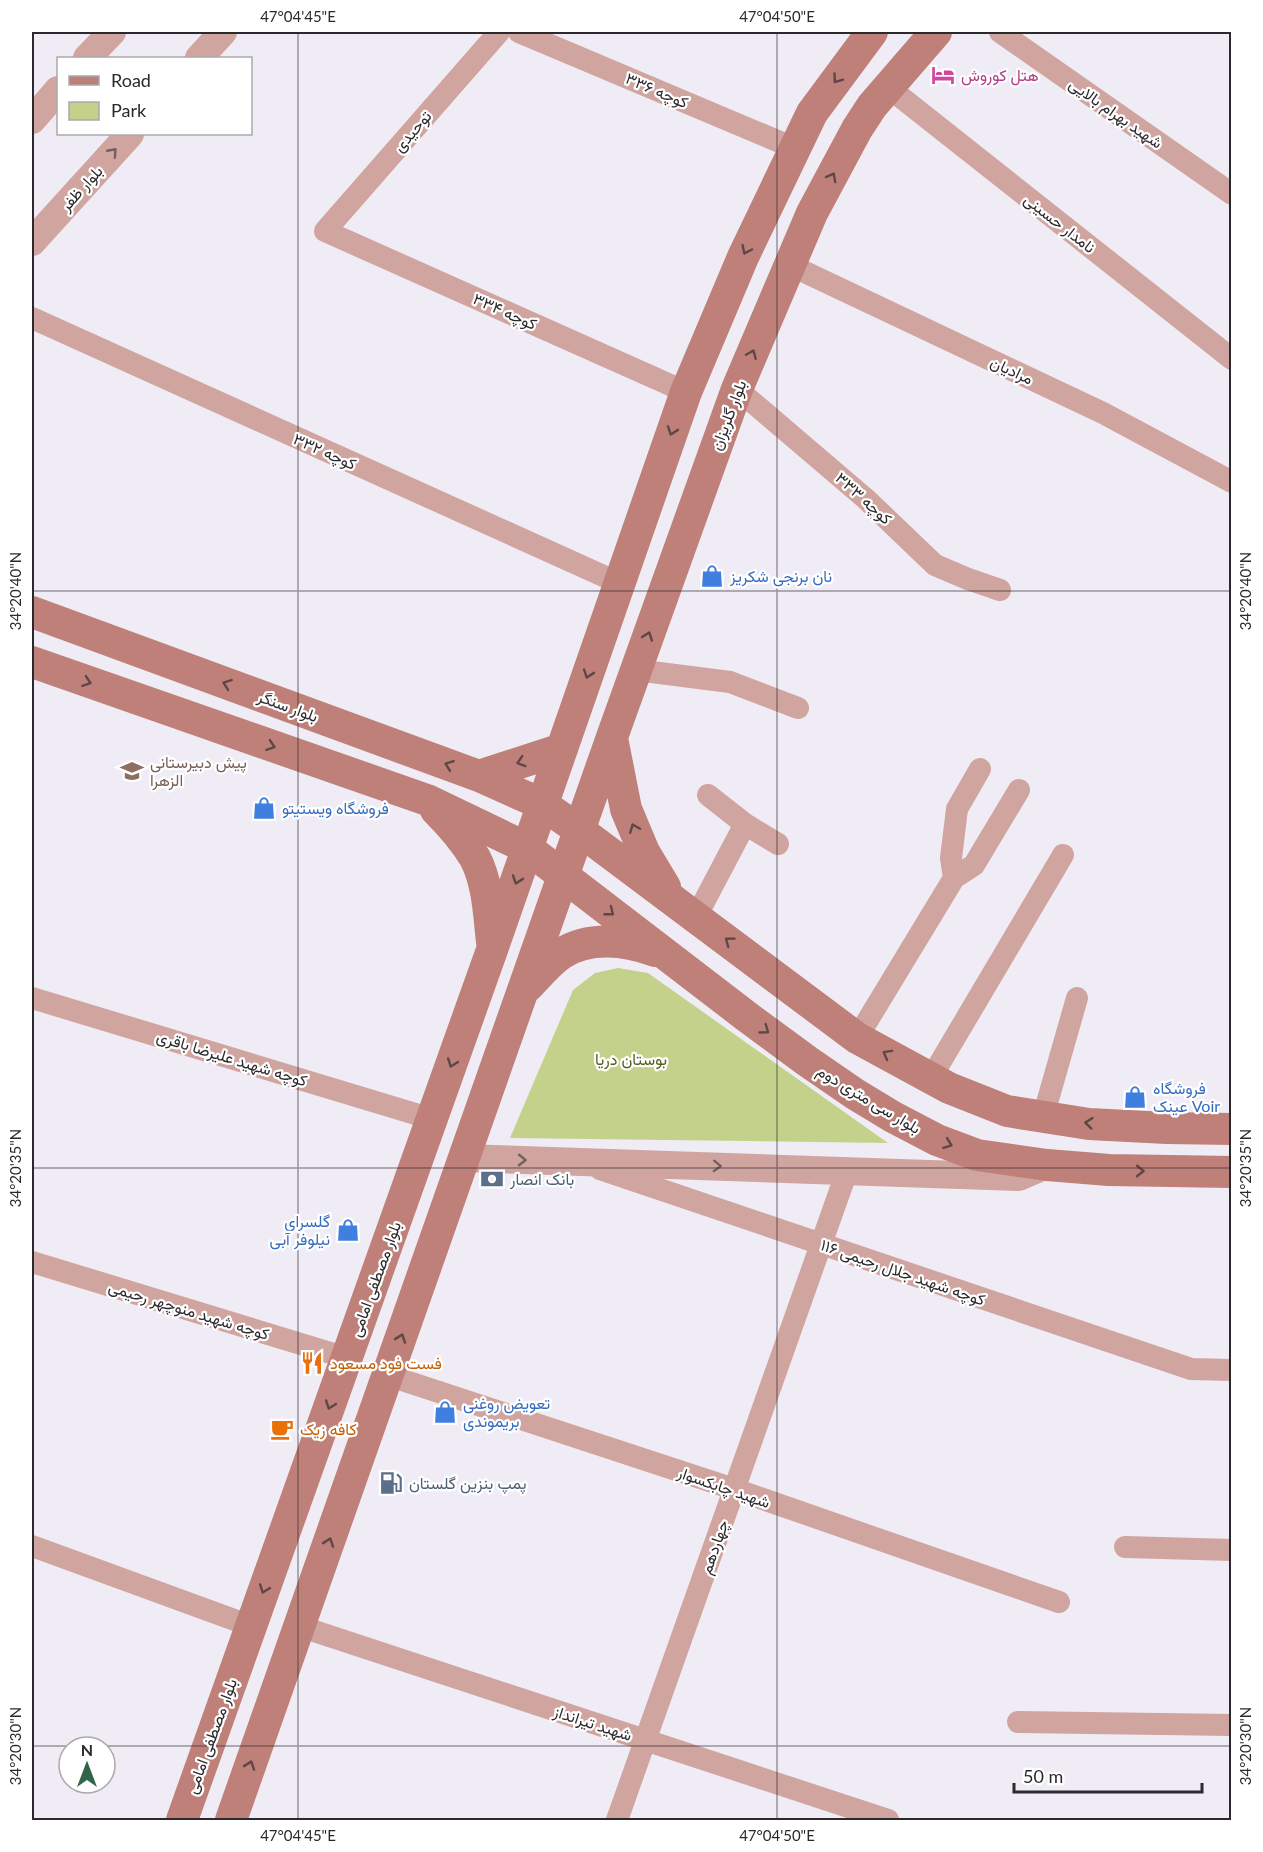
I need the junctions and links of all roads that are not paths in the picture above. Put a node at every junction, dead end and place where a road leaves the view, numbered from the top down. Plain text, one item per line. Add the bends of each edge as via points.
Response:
1 (112, 32) edge
2 (223, 32) edge
3 (499, 32) edge
4 (519, 32) edge
5 (872, 32) edge
6 (936, 32) edge
7 (1000, 32) edge
8 (88, 57) edge
9 (200, 57) edge
10 (888, 87) junction
11 (57, 91) edge
12 (32, 120) edge
13 (129, 135) edge
14 (794, 148) junction
15 (1232, 194) edge
16 (325, 231) joint
17 (32, 242) edge
18 (790, 265) junction
19 (32, 318) edge
20 (1232, 359) edge
21 (737, 389) junction
22 (686, 392) junction
23 (1232, 482) edge
24 (619, 583) junction
25 (1000, 590) dead end
26 (32, 612) edge
27 (32, 662) edge
28 (636, 670) junction
29 (798, 708) dead end
30 (612, 737) junction
31 (562, 749) junction
32 (980, 769) dead end
33 (479, 776) junction
34 (1019, 790) dead end
35 (708, 795) dead end
36 (427, 800) junction
37 (542, 804) junction
38 (745, 824) junction
39 (579, 830) junction
40 (778, 844) dead end
41 (527, 848) junction
42 (1063, 855) dead end
43 (564, 876) junction
44 (954, 878) junction
45 (672, 898) junction
46 (696, 917) junction
47 (493, 947) junction
48 (665, 955) junction
49 (523, 992) junction
50 (32, 998) edge
51 (1077, 998) dead end
52 (857, 1038) junction
53 (931, 1078) junction
54 (1043, 1117) junction
55 (432, 1119) junction
56 (1232, 1129) edge
57 (464, 1158) junction
58 (577, 1161) junction
59 (1047, 1165) junction
60 (847, 1171) junction
61 (1232, 1172) edge
62 (821, 1244) junction
63 (32, 1262) edge
64 (347, 1358) junction
65 (1232, 1370) edge
66 (387, 1376) junction
67 (734, 1489) junction
68 (32, 1546) edge
69 (1125, 1547) dead end
70 (1232, 1550) edge
71 (1059, 1602) dead end
72 (251, 1626) junction
73 (299, 1626) junction
74 (1018, 1722) dead end
75 (1232, 1725) edge
76 (645, 1741) junction
77 (182, 1821) edge
78 (231, 1821) edge
79 (617, 1821) edge
80 (888, 1821) edge

1 - 8 street
2 - 9 street
3 - 16 street, توحیدی
4 - 14 street, کوچه ۳۳۶
5 -> 14 main road via 812,113
6 - 10 main road, بلوار گلریزان
7 - 15 street, شهید بهرام بالایی
18 -> 10 main road, بلوار گلریزان via 812,213 857,129
10 - 20 street, نامدار حسینی
11 - 12 street
17 -> 13 street, بلوار ظفر
14 -> 22 main road
16 - 22 street, کوچه ۳۳۴
21 -> 18 main road, بلوار گلریزان
18 - 23 street, مرادیان via 1103,413
19 - 24 street, کوچه ۳۳۲
21 - 25 street, کوچه ۳۳۳ via 866,499 935,565
28 -> 21 main road, بلوار گلریزان
22 -> 24 main road
24 -> 31 main road
33 -> 26 main road, بلوار سنگر
27 -> 36 main road
28 - 29 street via 730,682
28 - 30 main road, بلوار گلریزان
30 - 39 main road, بلوار گلریزان
45 -> 30 main road via 644,852 626,809
31 -> 33 main road
31 - 37 main road
32 - 44 street via 957,809 951,858
33 - 37 main road, بلوار سنگر
34 - 44 street via 974,865
35 - 38 street
36 - 41 main road
36 - 47 main road via 460,835 476,860 484,884
37 - 39 main road, بلوار سنگر
37 - 41 main road, بلوار مصطفی امامی
38 - 40 street
38 - 46 street
39 - 43 main road
39 - 45 main road
41 - 43 main road, بلوار سی متری دوم
41 -> 47 main road, بلوار مصطفی امامی
42 - 53 street
43 -> 48 main road, بلوار سی متری دوم
43 - 49 main road
44 - 52 street
45 - 46 main road
52 -> 46 main road
47 -> 55 main road, بلوار مصطفی امامی
48 - 49 main road via 637,944 580,944 552,961
48 -> 59 main road, بلوار سی متری دوم via 807,1061 893,1117 977,1155
49 - 57 main road
50 - 55 street, کوچه شهید علیرضا باقری
51 - 54 street
53 -> 52 main road
53 - 54 main road via 1007,1112
56 -> 54 main road via 1089,1124
55 - 64 main road, بلوار مصطفی امامی
57 -> 58 street
66 -> 57 main road
58 -> 60 street
58 - 62 street, کوچه شهید جلال رحیمی ۱۱۶
59 - 60 street via 1019,1177
59 -> 61 main road, بلوار سی متری دوم
60 - 62 street, چهاردهم
62 - 65 street, کوچه شهید جلال رحیمی ۱۱۶ via 1191,1369
62 - 67 street, چهاردهم
63 - 64 street, کوچه شهید منوچهر رحیمی
64 -> 72 main road, بلوار مصطفی امامی
66 - 67 street, شهید چابکسوار
73 -> 66 main road
67 - 71 street, شهید چابکسوار
67 - 76 street, چهاردهم
68 - 72 street
69 - 70 street
72 - 77 main road, بلوار مصطفی امامی
73 - 76 street, شهید تیرانداز
78 -> 73 main road
74 - 75 street
76 - 79 street, چهاردهم
76 - 80 street, شهید تیرانداز

